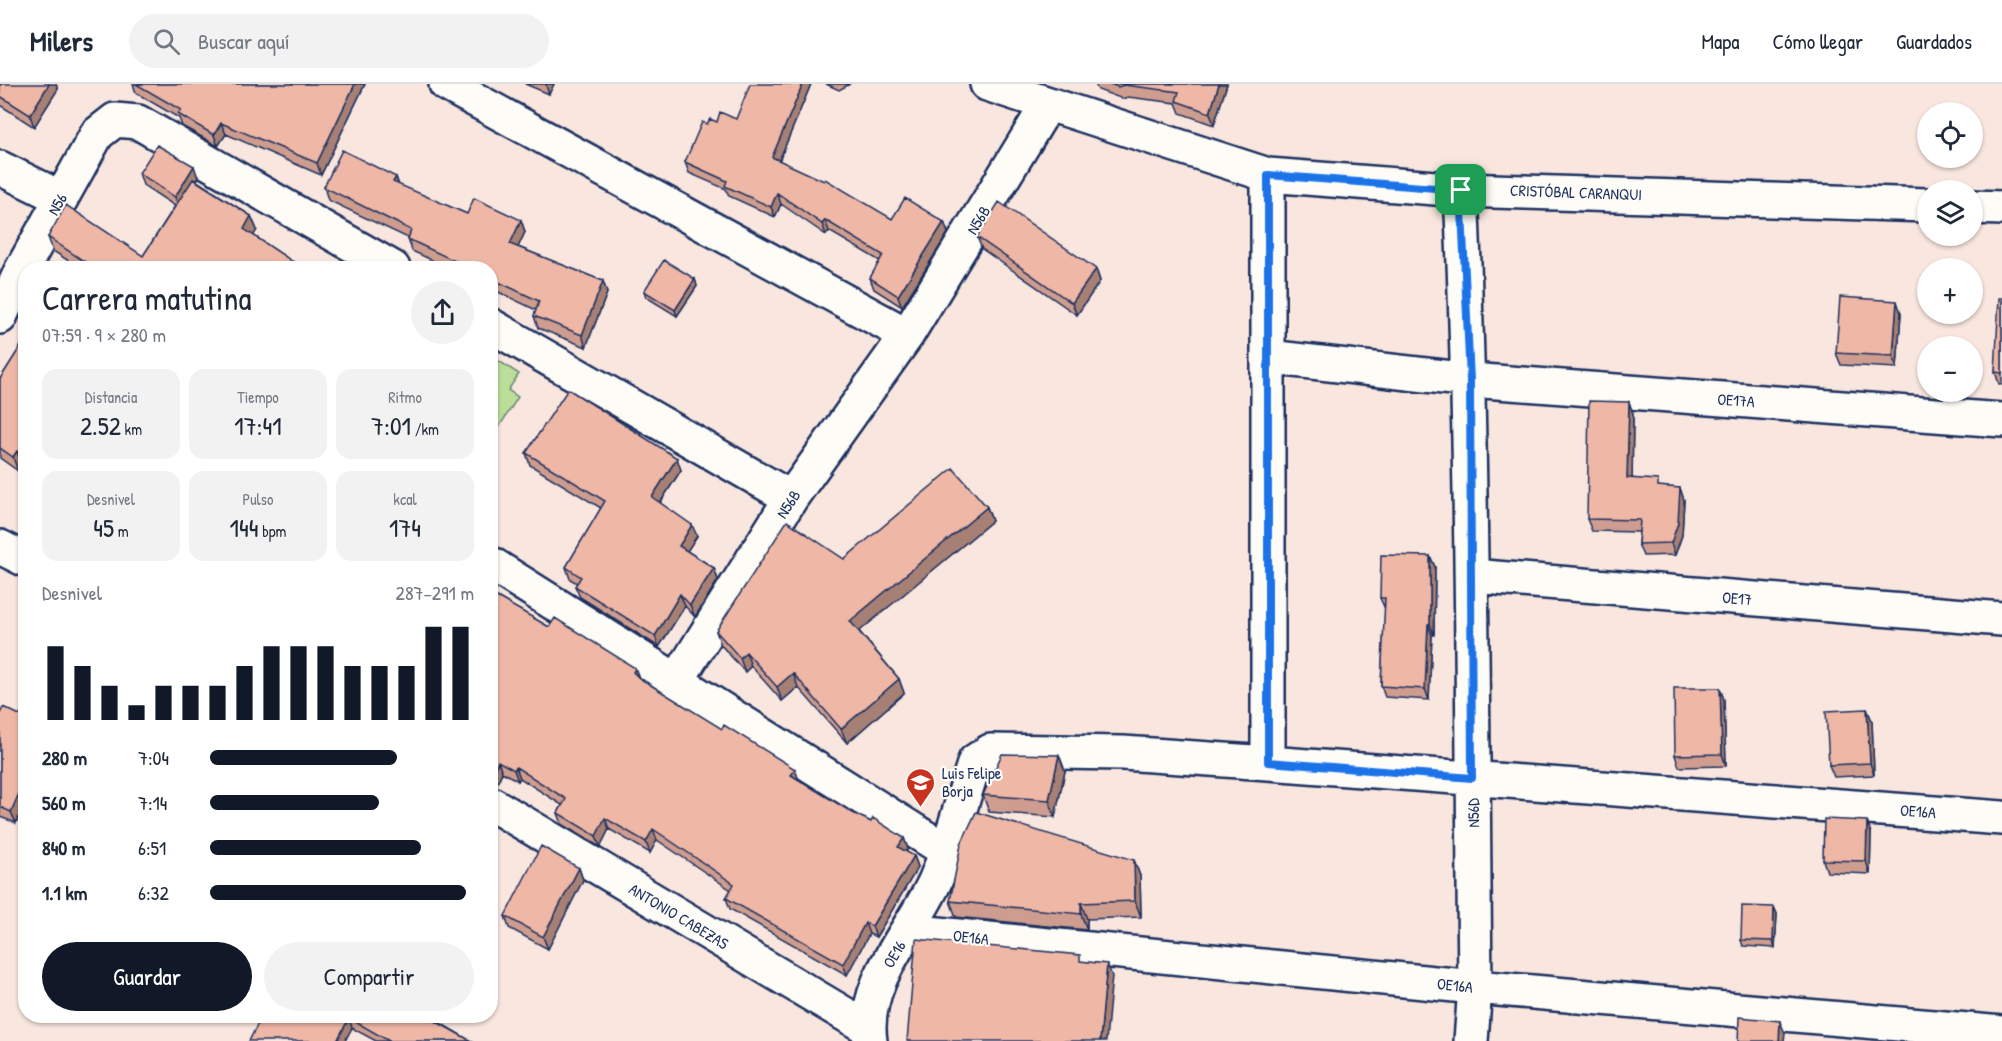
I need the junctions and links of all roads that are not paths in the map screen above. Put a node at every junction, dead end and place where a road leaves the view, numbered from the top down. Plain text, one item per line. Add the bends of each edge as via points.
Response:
1 (446, 84) edge
2 (987, 84) edge
3 (1048, 104) junction
4 (0, 168) edge
5 (1268, 175) junction
6 (1461, 190) junction
7 (61, 198) junction
8 (1917, 205) edge
9 (1983, 207) edge
10 (2002, 208) edge
11 (29, 261) edge
12 (381, 261) edge
13 (18, 282) edge
14 (0, 316) edge
15 (498, 330) edge
16 (907, 335) junction
17 (1268, 357) junction
18 (1470, 380) junction
19 (2002, 420) edge
20 (791, 498) junction
21 (0, 547) edge
22 (18, 556) edge
23 (498, 568) edge
24 (1472, 576) junction
25 (2002, 619) edge
26 (678, 679) junction
27 (975, 761) joint
28 (1268, 762) junction
29 (1472, 778) junction
30 (498, 808) edge
31 (2002, 818) edge
32 (945, 850) junction
33 (908, 931) junction
34 (879, 977) joint
35 (1474, 987) junction
36 (2002, 1033) edge
37 (869, 1035) edge
38 (1471, 1041) edge

1 - 16 street
2 - 3 street, CRISTÓBAL CARANQUI
3 - 5 street, CRISTÓBAL CARANQUI
3 - 16 street, N56B
4 - 7 street
5 - 6 street, CRISTÓBAL CARANQUI
5 - 17 street
6 - 8 street, CRISTÓBAL CARANQUI
6 - 18 street, N56D
7 - 11 street, N56
7 - 12 street, N56 via 97,134 115,120 138,122
9 - 10 street
13 - 14 street, N56
15 - 20 street
16 - 20 street, N56B
17 - 18 street, OE17A
17 - 28 street
18 - 19 street, OE17A
18 - 24 street, N56D
20 - 26 street, N56B
21 - 22 street
23 - 26 street
24 - 25 street, OE17
24 - 29 street, N56D
26 - 32 street
27 - 28 street, OE16A via 990,751 1007,749
27 - 32 street, OE16
28 - 29 street, OE16A
29 - 31 street, OE16A
29 - 35 street, N56D
30 - 37 street, ANTONIO CABEZAS
32 - 33 street, OE16 via 936,879
33 - 34 street, OE16
33 - 35 street, OE16A
34 - 37 street, ANTONIO CABEZAS
35 - 36 street, OE16A
35 - 38 street, N56D

